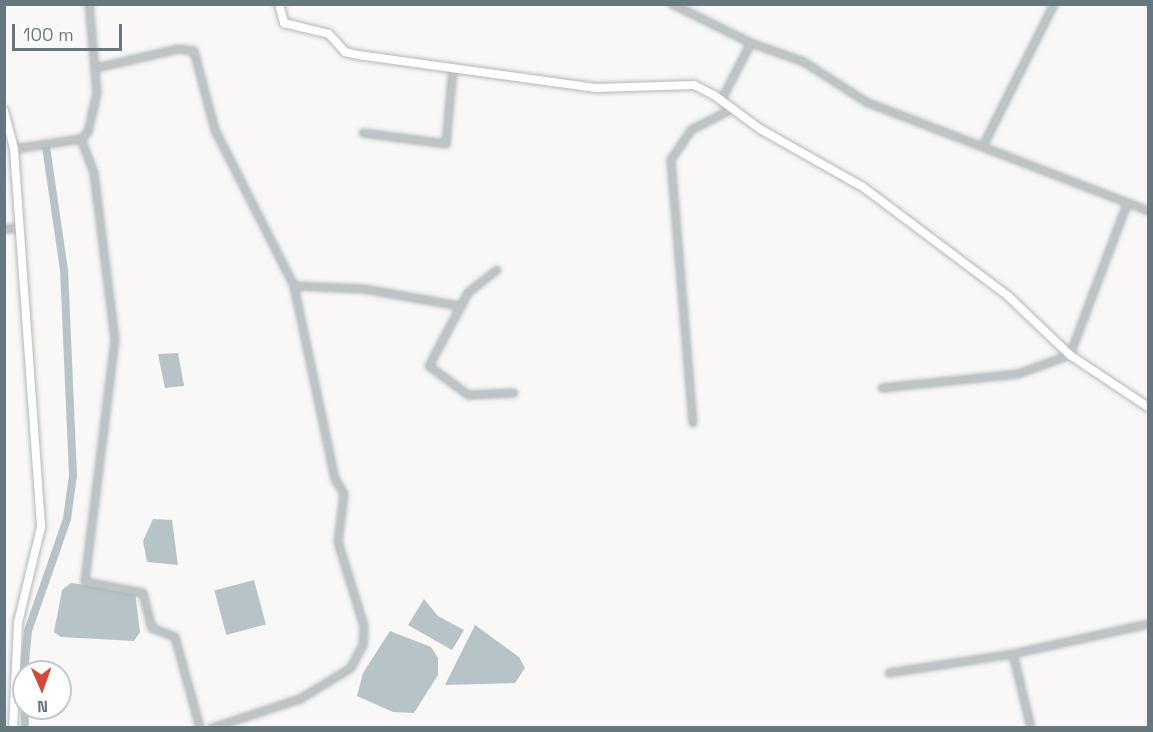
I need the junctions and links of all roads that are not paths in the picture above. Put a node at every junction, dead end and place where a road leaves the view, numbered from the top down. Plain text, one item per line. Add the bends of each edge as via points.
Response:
1 (89, 4) edge
2 (279, 4) edge
3 (672, 4) edge
4 (1054, 4) edge
5 (751, 44) junction
6 (96, 68) junction
7 (453, 68) junction
8 (721, 101) junction
9 (730, 110) junction
10 (4, 111) edge
11 (363, 133) dead end
12 (81, 140) junction
13 (984, 144) junction
14 (14, 149) junction
15 (1127, 204) junction
16 (1148, 210) edge
17 (19, 228) junction
18 (4, 229) edge
19 (497, 270) dead end
20 (294, 286) junction
21 (459, 306) junction
22 (1070, 355) junction
23 (882, 388) dead end
24 (514, 393) dead end
25 (1149, 407) edge
26 (693, 423) dead end
27 (1149, 624) edge
28 (1013, 654) junction
29 (889, 673) dead end
30 (13, 728) edge
31 (200, 728) edge
32 (212, 728) edge
33 (1031, 728) edge

1 - 6 street
2 - 7 main road via 284,24 329,34 345,52
3 - 5 street
4 - 13 street
5 - 8 street
5 - 13 street via 804,62 866,102
6 - 12 street via 97,93 88,132
6 - 20 street via 179,48 194,51 215,130
7 - 8 main road via 596,88 694,85
7 - 11 street via 447,144
8 - 9 main road
9 - 22 main road via 863,187 1008,296
9 - 26 street via 691,130 671,160
10 - 14 main road
12 - 14 street
12 - 31 street via 94,172 115,340 85,582 144,593 152,628 175,637
13 - 15 street
14 - 17 main road
15 - 16 street
15 - 22 street
17 - 18 street
17 - 30 main road via 41,527 18,623
19 - 21 street
20 - 21 street via 364,289
20 - 32 street via 335,479 344,494 338,542 364,626 363,645 351,668 330,684 257,716
21 - 24 street via 459,316 447,328 430,368 468,395
22 - 23 street via 1018,374
22 - 25 main road
27 - 28 street
28 - 29 street
28 - 33 street

